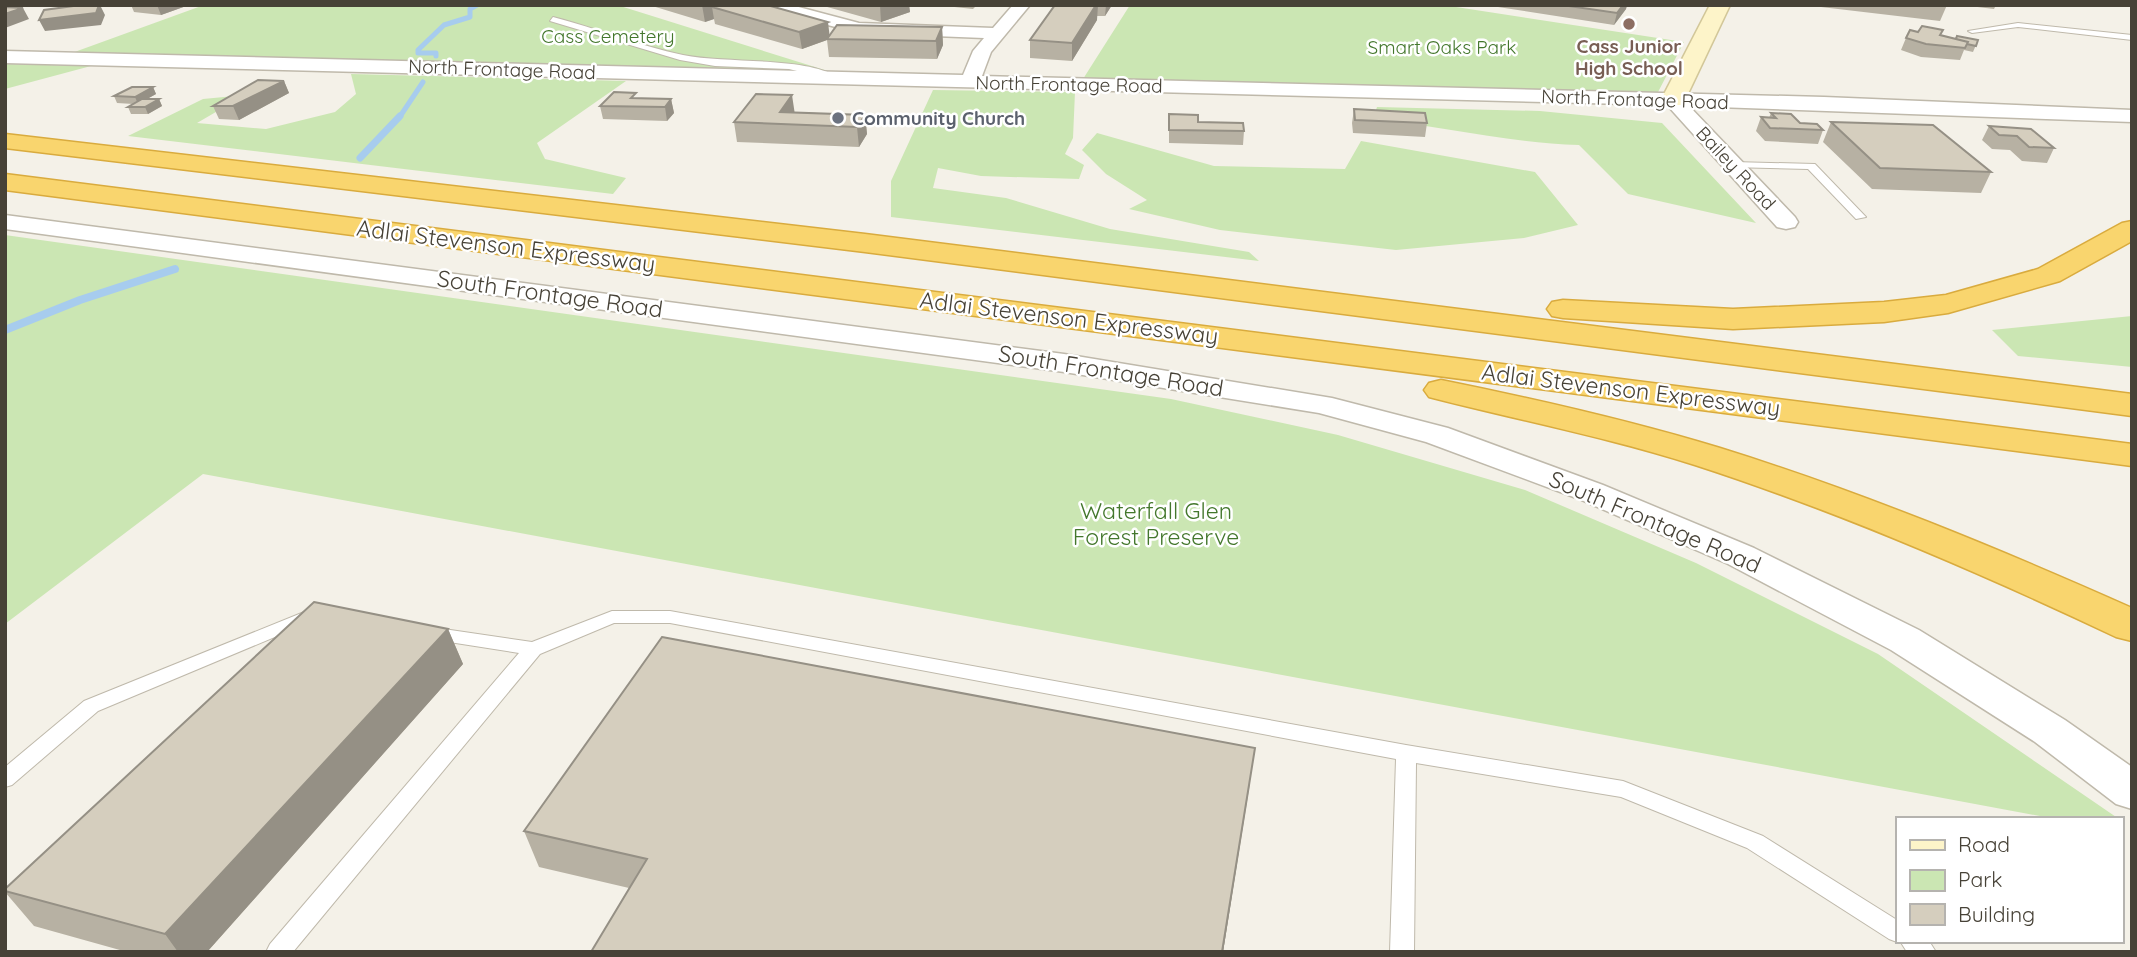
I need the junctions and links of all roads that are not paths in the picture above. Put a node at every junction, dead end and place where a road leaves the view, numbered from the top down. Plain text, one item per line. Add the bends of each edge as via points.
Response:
1 (771, 5) edge
2 (1022, 5) edge
3 (1720, 5) edge
4 (553, 19) dead end
5 (1972, 31) dead end
6 (998, 33) junction
7 (2132, 38) edge
8 (5, 57) edge
9 (833, 77) junction
10 (971, 81) junction
11 (1673, 100) junction
12 (2132, 116) edge
13 (5, 142) edge
14 (1733, 165) junction
15 (5, 182) edge
16 (1860, 217) dead end
17 (5, 222) edge
18 (1786, 222) dead end
19 (2132, 229) edge
20 (1234, 290) junction
21 (1082, 320) junction
22 (2132, 405) edge
23 (2132, 455) edge
24 (337, 618) edge
25 (2132, 626) edge
26 (415, 631) edge
27 (533, 649) junction
28 (1406, 753) junction
29 (5, 779) edge
30 (2132, 790) edge
31 (1896, 931) edge
32 (278, 952) edge
33 (1402, 952) edge

1 - 6 street via 859,28
2 - 6 street
3 - 11 street
4 - 9 lane via 680,57 789,65
5 - 7 lane via 2018,24
6 - 10 street via 976,63
8 - 9 street, North Frontage Road
9 - 10 street, North Frontage Road
10 - 11 street, North Frontage Road
11 - 12 street, North Frontage Road
11 - 14 street, Bailey Road
13 - 20 highway, Adlai Stevenson Expressway
14 - 16 lane via 1811,166
14 - 18 street, Bailey Road
15 - 21 highway, Adlai Stevenson Expressway
17 - 30 street, South Frontage Road via 1064,363 1321,404 1424,432 1591,492 1741,556 1905,640 2050,731
19 - 20 highway via 2049,275 1948,303 1884,312 1733,319
20 - 22 highway, Adlai Stevenson Expressway
21 - 23 highway, Adlai Stevenson Expressway
21 - 25 highway via 1500,401 1720,460 1985,559
24 - 29 lane via 311,614 91,706
26 - 27 lane
27 - 28 lane via 612,617 670,617
27 - 32 lane
28 - 31 lane via 1623,789 1755,842
28 - 33 lane

